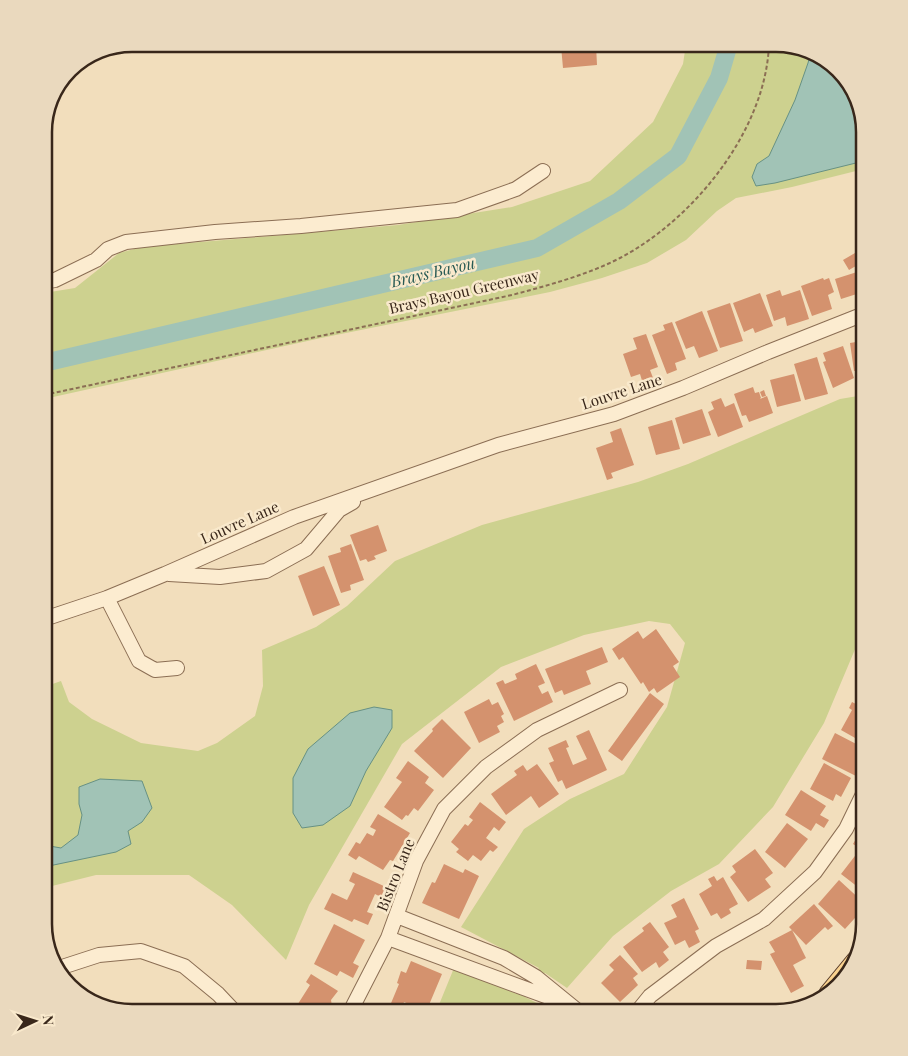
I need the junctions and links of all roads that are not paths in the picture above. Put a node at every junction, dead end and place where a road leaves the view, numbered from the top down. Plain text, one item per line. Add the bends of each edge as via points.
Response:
1 (543, 171) dead end
2 (53, 280) edge
3 (856, 317) edge
4 (385, 484) junction
5 (165, 574) junction
6 (106, 598) junction
7 (52, 616) edge
8 (177, 668) dead end
9 (620, 690) dead end
10 (856, 808) edge
11 (397, 916) junction
12 (419, 925) junction
13 (388, 938) junction
14 (462, 941) junction
15 (411, 947) junction
16 (454, 963) junction
17 (65, 966) edge
18 (227, 1004) edge
19 (354, 1004) edge
20 (562, 1004) edge
21 (569, 1004) edge
22 (644, 1004) edge

1 - 2 street via 516,189 457,210 126,242
3 - 4 street, Louvre Lane via 614,414 498,445
4 - 5 street, Louvre Lane via 294,517
4 - 5 street, Louvre Lane via 339,510 306,549 266,571 220,577
5 - 6 street, Louvre Lane
6 - 7 street, Louvre Lane
6 - 8 street via 138,662 154,670
9 - 11 street, Bistro Lane via 537,730 486,767 444,809 416,861
10 - 22 street via 846,829 815,872 764,919 716,946
11 - 12 street
11 - 13 street, Bistro Lane
12 - 14 street
12 - 15 street
13 - 15 street
13 - 19 street, Bistro Lane
14 - 16 street
14 - 21 street via 504,958 536,977
15 - 16 street
16 - 20 street
17 - 18 street via 99,955 140,951 184,966

